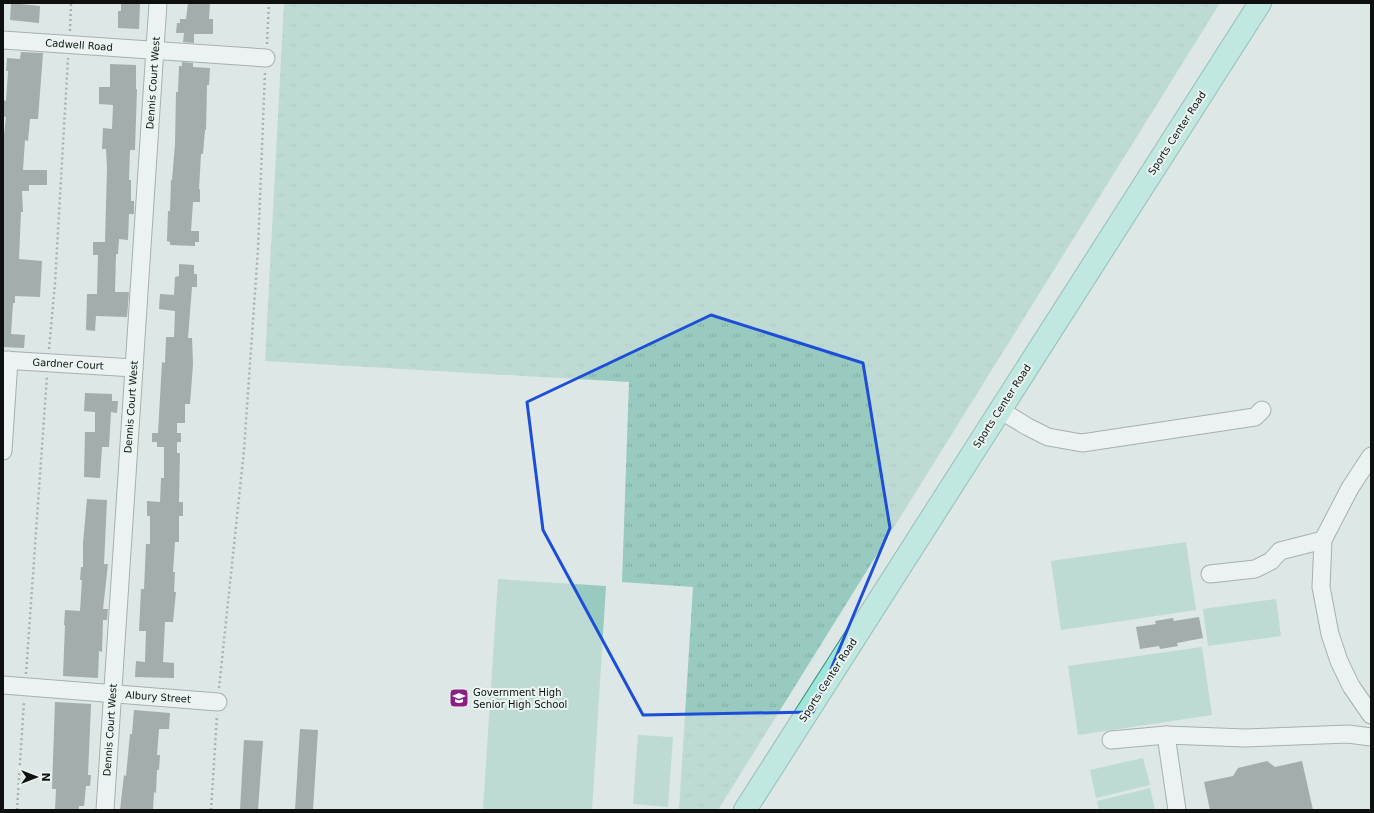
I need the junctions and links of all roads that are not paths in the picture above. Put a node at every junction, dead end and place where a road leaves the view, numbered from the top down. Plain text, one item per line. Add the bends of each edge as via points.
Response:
1 (158, 3) edge
2 (1260, 3) edge
3 (3, 40) edge
4 (155, 50) junction
5 (266, 58) road end
6 (6, 360) edge
7 (134, 368) junction
8 (1000, 410) junction
9 (1262, 410) dead end
10 (3, 451) edge
11 (1371, 456) edge
12 (1323, 540) junction
13 (1210, 574) dead end
14 (3, 685) edge
15 (112, 694) junction
16 (218, 702) road end
17 (1371, 715) edge
18 (1166, 735) junction
19 (1371, 737) edge
20 (1111, 740) dead end
21 (104, 810) edge
22 (745, 810) edge
23 (1177, 810) edge

1 - 4 street, Dennis Court West
2 - 8 main road, Sports Center Road
3 - 4 street, Cadwell Road
4 - 5 street, Cadwell Road
4 - 7 street, Dennis Court West
6 - 7 street, Gardner Court
6 - 10 street
7 - 15 street, Dennis Court West
8 - 9 street via 1048,437 1082,443 1255,417
8 - 22 main road, Sports Center Road
11 - 12 street via 1350,488
12 - 13 street via 1280,551 1270,561 1254,569
12 - 17 street via 1321,587 1330,634 1351,686
14 - 15 street, Albury Street
15 - 16 street, Albury Street
15 - 21 street, Dennis Court West
18 - 19 street via 1245,738 1348,734
18 - 20 street
18 - 23 street

